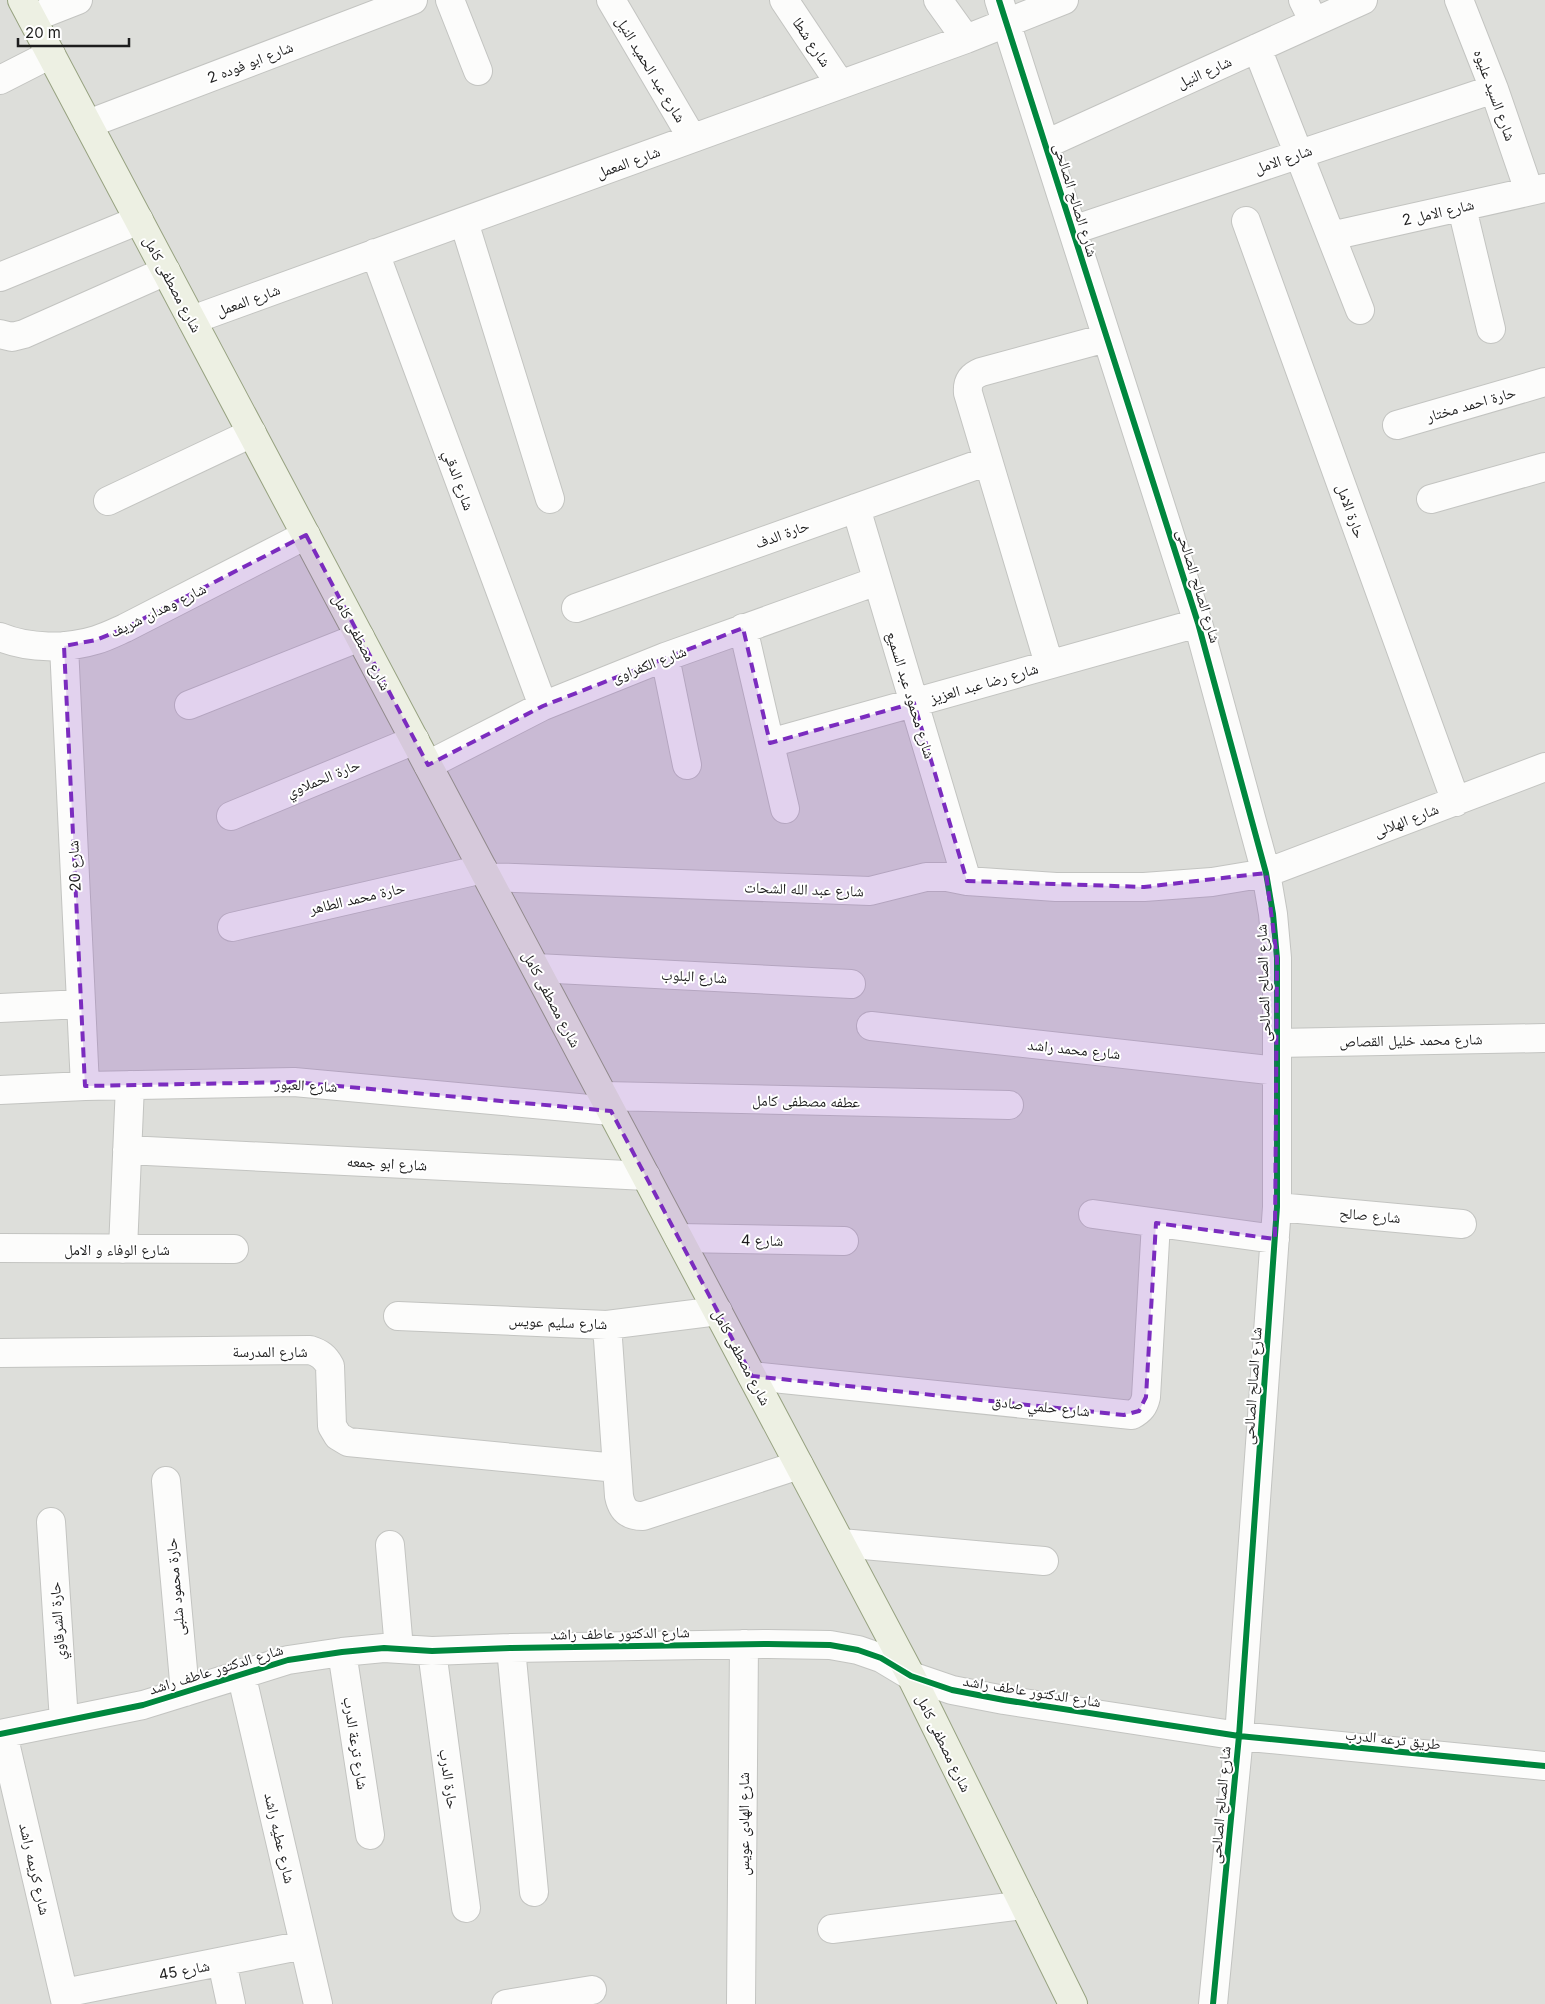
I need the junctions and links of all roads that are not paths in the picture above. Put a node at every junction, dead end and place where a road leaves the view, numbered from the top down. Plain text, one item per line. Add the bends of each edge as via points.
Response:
1 (78, 0) edge
2 (413, 0) edge
3 (450, 0) edge
4 (610, 0) edge
5 (784, 0) edge
6 (938, 0) edge
7 (1064, 0) edge
8 (1363, 0) edge
9 (1459, 0) edge
10 (27, 9) edge
11 (1308, 11) edge
12 (1002, 12) edge
13 (966, 39) junction
14 (1257, 48) junction
15 (51, 54) junction
16 (478, 72) dead end
17 (0, 80) edge
18 (840, 84) junction
19 (1494, 89) junction
20 (88, 124) junction
21 (692, 138) junction
22 (1046, 144) junction
23 (1299, 154) junction
24 (1537, 190) edge
25 (1462, 208) junction
26 (139, 220) junction
27 (1246, 221) dead end
28 (464, 222) junction
29 (1073, 230) junction
30 (1331, 236) junction
31 (375, 253) junction
32 (166, 271) junction
33 (0, 277) edge
34 (1360, 310) dead end
35 (192, 320) junction
36 (1491, 330) dead end
37 (0, 334) edge
38 (1106, 338) junction
39 (1545, 382) edge
40 (1397, 425) dead end
41 (252, 433) junction
42 (988, 461) junction
43 (1545, 467) edge
44 (1431, 499) dead end
45 (108, 500) dead end
46 (550, 500) dead end
47 (856, 508) junction
48 (306, 535) junction
49 (878, 581) junction
50 (576, 608) dead end
51 (1198, 623) junction
52 (744, 628) junction
53 (0, 637) edge
54 (360, 637) junction
55 (64, 646) junction
56 (665, 656) junction
57 (1049, 664) junction
58 (914, 703) junction
59 (189, 705) dead end
60 (542, 706) junction
61 (415, 740) junction
62 (770, 742) junction
63 (428, 765) junction
64 (687, 765) dead end
65 (1545, 767) edge
66 (1456, 802) junction
67 (785, 809) dead end
68 (231, 816) dead end
69 (486, 873) junction
70 (1266, 873) junction
71 (967, 881) junction
72 (232, 927) dead end
73 (536, 968) junction
74 (852, 984) dead end
75 (81, 1004) junction
76 (0, 1008) edge
77 (871, 1026) dead end
78 (1545, 1038) edge
79 (1277, 1043) junction
80 (1277, 1071) junction
81 (130, 1085) junction
82 (85, 1086) junction
83 (0, 1090) edge
84 (607, 1104) junction
85 (1009, 1105) dead end
86 (127, 1150) junction
87 (646, 1176) junction
88 (1277, 1207) junction
89 (1093, 1214) dead end
90 (1156, 1223) junction
91 (1462, 1224) dead end
92 (679, 1238) junction
93 (1275, 1239) junction
94 (844, 1241) dead end
95 (0, 1248) edge
96 (122, 1249) junction
97 (234, 1249) dead end
98 (718, 1311) junction
99 (398, 1316) dead end
100 (607, 1325) junction
101 (0, 1353) edge
102 (752, 1376) junction
103 (799, 1465) junction
104 (617, 1468) junction
105 (166, 1481) dead end
106 (51, 1522) dead end
107 (841, 1543) junction
108 (390, 1545) dead end
109 (1044, 1560) dead end
110 (744, 1644) junction
111 (511, 1648) junction
112 (399, 1649) junction
113 (432, 1651) junction
114 (342, 1652) junction
115 (241, 1673) junction
116 (911, 1676) junction
117 (184, 1692) junction
118 (64, 1720) junction
119 (2, 1734) edge
120 (1239, 1736) junction
121 (1545, 1766) edge
122 (370, 1835) dead end
123 (534, 1892) dead end
124 (1024, 1905) junction
125 (466, 1908) dead end
126 (832, 1929) dead end
127 (304, 1945) junction
128 (222, 1962) junction
129 (592, 1990) dead end
130 (65, 1999) edge
131 (231, 2004) edge
132 (318, 2004) edge
133 (506, 2004) edge
134 (741, 2004) edge
135 (1073, 2004) edge
136 (1214, 2004) edge

1 - 10 street
2 - 20 street, شارع ابو فوده 2
3 - 16 street
4 - 21 street, شارع عبد الحميد النيل
5 - 18 street, شارع شطا
6 - 13 street
7 - 12 street, شارع المعمل
8 - 11 street, شارع النيل
9 - 19 street, شارع السيد عليوه
10 - 15 main road, شارع مصطفى كامل
11 - 14 street, شارع النيل
12 - 13 street, شارع المعمل
12 - 22 street, شارع الصالح الصالحى
13 - 18 street, شارع المعمل
14 - 22 street, شارع النيل
14 - 23 street
15 - 17 street
15 - 20 main road, شارع مصطفى كامل
18 - 21 street, شارع المعمل
19 - 23 street, شارع الامل
19 - 24 street, شارع السيد عليوه
20 - 26 main road, شارع مصطفى كامل
21 - 28 street, شارع المعمل
22 - 29 street, شارع الصالح الصالحى
23 - 29 street, شارع الامل
23 - 30 street
24 - 25 street, شارع الامل 2
25 - 30 street, شارع الامل 2
25 - 36 street
26 - 32 main road, شارع مصطفى كامل
26 - 33 street
27 - 66 street, حارة الامل
28 - 31 street, شارع المعمل
28 - 46 street
29 - 38 street, شارع الصالح الصالحى
30 - 34 street
31 - 35 street, شارع المعمل
31 - 60 street, شارع الدقي
32 - 35 main road, شارع مصطفى كامل
32 - 37 street via 24,334 12,337
35 - 41 main road, شارع مصطفى كامل
38 - 42 street via 975,374 970,380 968,393
38 - 51 street, شارع الصالح الصالحى
39 - 40 street, حارة احمد مختار
41 - 45 street
41 - 48 main road, شارع مصطفى كامل
42 - 47 street, حارة الدف
42 - 57 street
43 - 44 street
47 - 49 street, شارع محمود عبد السميع
47 - 50 street, حارة الدف
48 - 54 main road, شارع مصطفى كامل
48 - 55 street, شارع وهدان شريف via 125,628 96,640
49 - 52 street, شارع الكفراوى
49 - 58 street, شارع محمود عبد السميع
51 - 57 street, شارع رضا عبد العزيز
51 - 70 street, شارع الصالح الصالحى
52 - 56 street, شارع الكفراوى
52 - 62 street
53 - 55 street, شارع وهدان شريف via 33,646
54 - 59 street
54 - 61 main road, شارع مصطفى كامل
55 - 75 street, شارع 20
56 - 60 street, شارع الكفراوى
56 - 64 street
57 - 58 street, شارع رضا عبد العزيز
58 - 62 street, شارع رضا عبد العزيز
58 - 71 street, شارع محمود عبد السميع
60 - 63 street, شارع الكفراوى
61 - 63 main road, شارع مصطفى كامل
61 - 68 street, حارة الحملاوي
62 - 67 street
63 - 69 main road, شارع مصطفى كامل
65 - 66 street, شارع الهلالى
66 - 70 street, شارع الهلالى
69 - 71 street, شارع عبد الله الشحات via 870,891 926,877
69 - 72 street, حارة محمد الطاهر
69 - 73 main road, شارع مصطفى كامل
70 - 71 street, شارع عبد الله الشحات via 1144,888
70 - 79 street, شارع الصالح الصالحى via 1276,958
73 - 74 street, شارع البلوب
73 - 84 main road, شارع مصطفى كامل
75 - 76 street
75 - 82 street, شارع 20
77 - 80 street, شارع محمد راشد
78 - 79 street, شارع محمد خليل القصاص
79 - 80 street, شارع الصالح الصالحى
80 - 88 street, شارع الصالح الصالحى
81 - 82 street, شارع العبور
81 - 84 street, شارع العبور via 294,1082
81 - 86 street
82 - 83 street, شارع العبور
84 - 85 street, عطفه مصطفى كامل
84 - 87 main road, شارع مصطفى كامل
86 - 87 street, شارع ابو جمعه
86 - 96 street
87 - 92 main road, شارع مصطفى كامل
88 - 91 street, شارع صالح
88 - 93 street, شارع الصالح الصالحى
89 - 90 street
90 - 93 street
90 - 102 street, شارع حلمي صادق via 1146,1397 1139,1411 1132,1414
92 - 94 street, شارع 4
92 - 98 main road, شارع مصطفى كامل
93 - 120 street, شارع الصالح الصالحى
95 - 96 street, شارع الوفاء و الامل
96 - 97 street, شارع الوفاء و الامل
98 - 100 street, شارع سليم عويس
98 - 102 main road, شارع مصطفى كامل
99 - 100 street, شارع سليم عويس
100 - 104 street
101 - 104 street, شارع المدرسة via 310,1350 326,1358 330,1366 332,1426 338,1436 348,1442
102 - 103 main road, شارع مصطفى كامل
103 - 104 street via 644,1516 634,1516 621,1505
103 - 107 main road, شارع مصطفى كامل
105 - 117 street, حارة محمود شلبى
106 - 118 street, حارة الشرقاوي
107 - 109 street
107 - 116 main road, شارع مصطفى كامل
108 - 112 street
110 - 111 street, شارع الدكتور عاطف راشد
110 - 116 street, شارع الدكتور عاطف راشد via 830,1644 881,1658
110 - 134 street, شارع الهادى عويس
111 - 113 street, شارع الدكتور عاطف راشد
111 - 123 street
112 - 113 street, شارع الدكتور عاطف راشد
112 - 114 street, شارع الدكتور عاطف راشد
113 - 125 street, حارة الدرب
114 - 115 street, شارع الدكتور عاطف راشد via 288,1660
114 - 122 street, شارع ترعة الدرب
115 - 117 street, شارع الدكتور عاطف راشد
115 - 127 street, شارع عطيه راشد
116 - 120 street, شارع الدكتور عاطف راشد via 952,1690 1004,1700
116 - 124 main road, شارع مصطفى كامل
117 - 118 street, شارع الدكتور عاطف راشد
118 - 119 street, شارع الدكتور عاطف راشد
119 - 130 street, شارع كريمه راشد
120 - 121 street, طريق ترعه الدرب
120 - 136 street, شارع الصالح الصالحى
124 - 126 street
124 - 135 main road, شارع مصطفى كامل
127 - 128 street, شارع 45
127 - 132 street, شارع عطيه راشد
128 - 130 street, شارع 45
128 - 131 street
129 - 133 street

